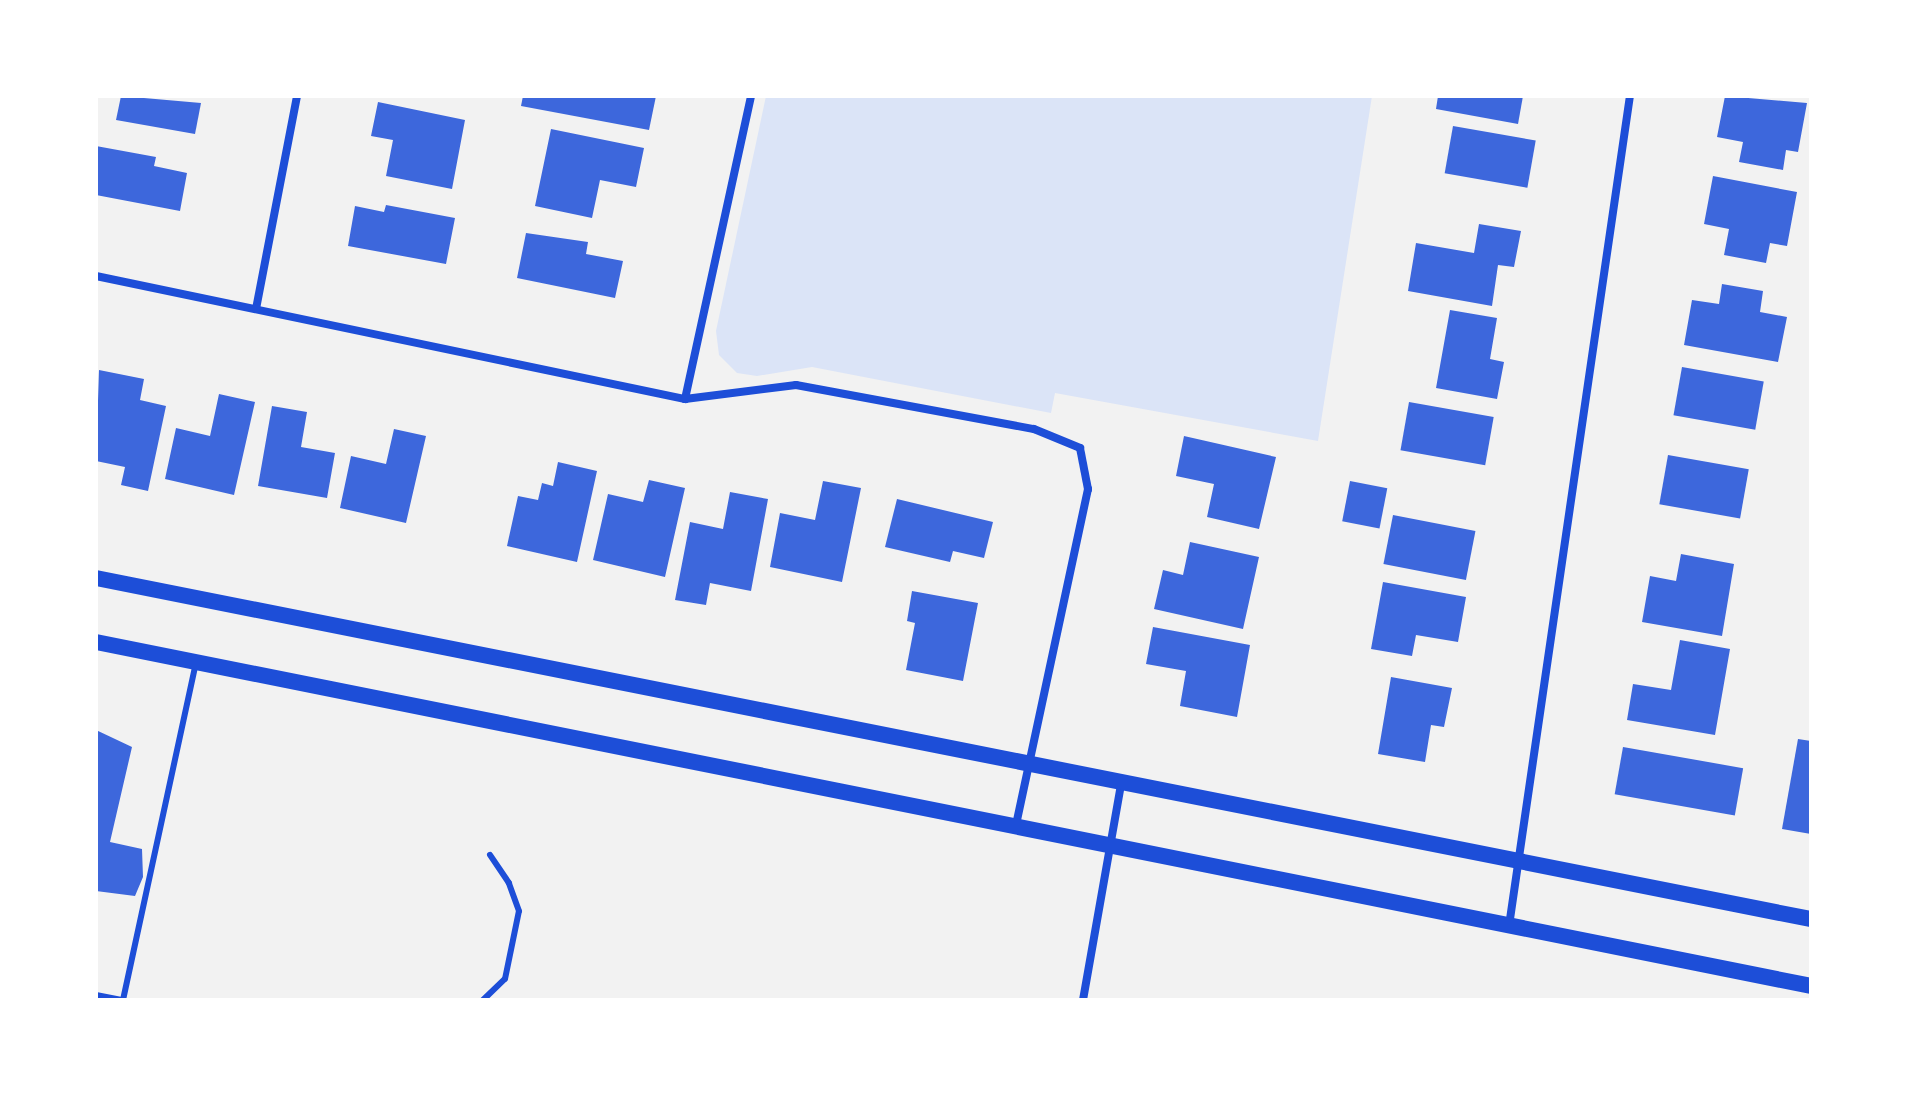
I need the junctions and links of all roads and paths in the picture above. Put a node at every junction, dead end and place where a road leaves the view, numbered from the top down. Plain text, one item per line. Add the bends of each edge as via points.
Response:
1 (297, 96) edge
2 (751, 96) edge
3 (1630, 96) edge
4 (96, 276) edge
5 (256, 309) junction
6 (685, 399) junction
7 (96, 578) edge
8 (96, 642) edge
9 (196, 662) junction
10 (1030, 766) junction
11 (1121, 784) junction
12 (1016, 827) junction
13 (1110, 846) junction
14 (490, 855) dead end
15 (1519, 862) junction
16 (1811, 919) edge
17 (1509, 926) junction
18 (1811, 986) edge
19 (96, 995) edge
20 (122, 1000) edge
21 (483, 1000) edge
22 (1083, 1000) edge

1 - 5 street
2 - 6 street
3 - 15 street
4 - 5 street
5 - 6 street
6 - 10 street via 796,385 1034,429 1080,448 1088,489
7 - 10 main road
8 - 9 main road
9 - 12 main road
9 - 20 lane
10 - 11 main road
10 - 12 street
11 - 13 street
11 - 15 main road
12 - 13 main road
13 - 17 main road
13 - 22 street
14 - 21 lane via 519,911 505,979
15 - 16 main road
15 - 17 street
17 - 18 main road
19 - 20 lane

